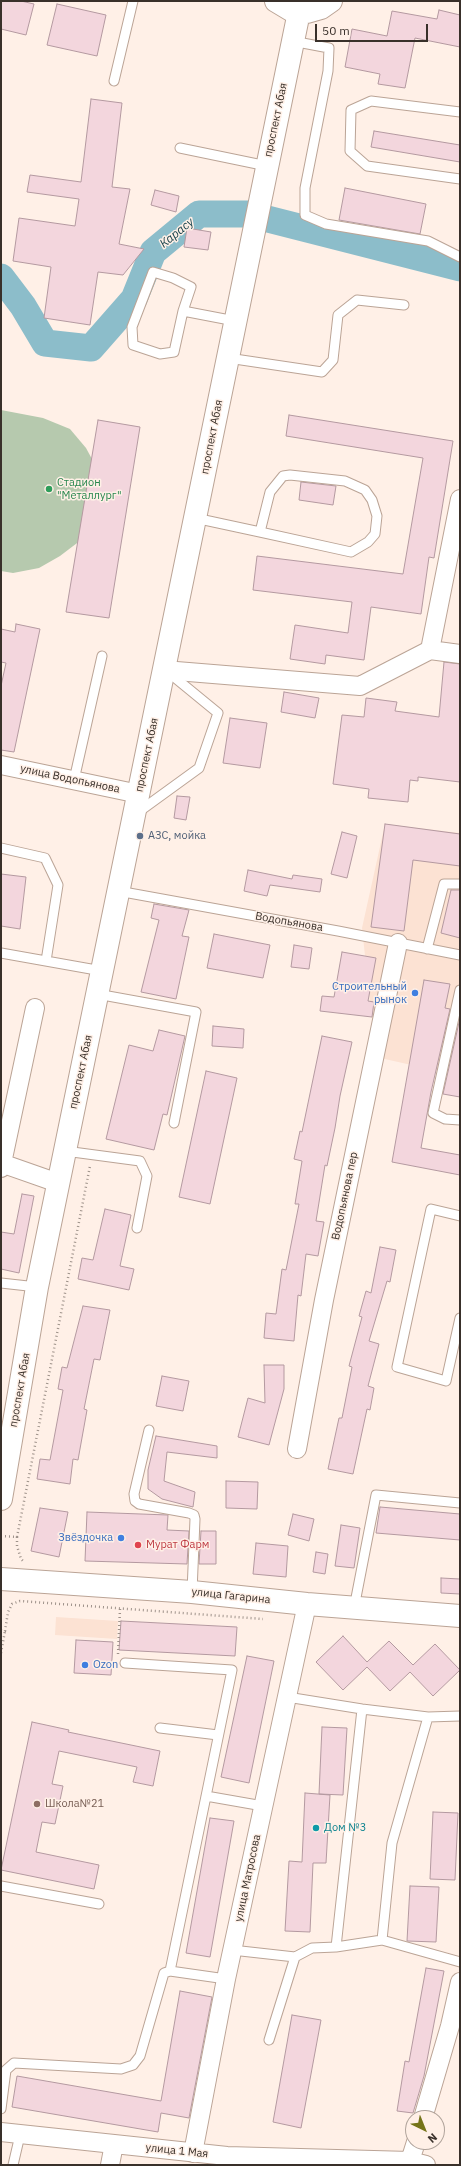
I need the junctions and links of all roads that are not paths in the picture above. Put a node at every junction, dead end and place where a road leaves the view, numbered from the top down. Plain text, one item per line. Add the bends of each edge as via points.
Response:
1 (133, 1) edge
2 (276, 1) edge
3 (331, 1) edge
4 (298, 12) junction
5 (292, 41) junction
6 (114, 81) dead end
7 (460, 112) edge
8 (180, 148) dead end
9 (267, 166) junction
10 (460, 179) edge
11 (460, 257) edge
12 (404, 305) dead end
13 (183, 311) junction
14 (235, 321) junction
15 (228, 358) junction
16 (460, 499) edge
17 (195, 518) junction
18 (260, 532) junction
19 (430, 650) junction
20 (460, 654) edge
21 (102, 656) dead end
22 (164, 670) junction
23 (1, 764) edge
24 (74, 780) junction
25 (139, 794) junction
26 (134, 815) junction
27 (1, 848) edge
28 (460, 884) edge
29 (118, 891) junction
30 (398, 943) junction
31 (427, 949) junction
32 (1, 953) edge
33 (460, 955) edge
34 (46, 961) junction
35 (102, 971) junction
36 (460, 990) edge
37 (97, 994) junction
38 (35, 1008) dead end
39 (460, 1120) edge
40 (174, 1123) dead end
41 (65, 1151) junction
42 (1, 1165) edge
43 (58, 1183) junction
44 (460, 1216) edge
45 (137, 1228) dead end
46 (1, 1283) edge
47 (37, 1287) junction
48 (460, 1318) edge
49 (149, 1430) dead end
50 (297, 1449) dead end
51 (1, 1499) edge
52 (460, 1503) edge
53 (1, 1579) edge
54 (192, 1592) junction
55 (307, 1604) junction
56 (354, 1608) junction
57 (460, 1616) edge
58 (126, 1663) road end
59 (287, 1696) junction
60 (362, 1709) junction
61 (460, 1716) edge
62 (428, 1717) junction
63 (160, 1728) dead end
64 (218, 1736) junction
65 (206, 1796) junction
66 (263, 1806) junction
67 (1, 1886) edge
68 (99, 1904) dead end
69 (382, 1940) junction
70 (336, 1947) junction
71 (232, 1950) junction
72 (295, 1958) junction
73 (460, 1962) edge
74 (170, 1971) junction
75 (226, 1979) junction
76 (460, 1982) edge
77 (269, 2040) dead end
78 (1, 2109) edge
79 (425, 2110) edge
80 (1, 2132) edge
81 (20, 2134) junction
82 (114, 2144) junction
83 (417, 2150) edge
84 (193, 2153) junction
85 (227, 2161) edge
86 (418, 2163) edge
87 (13, 2165) edge
88 (110, 2165) edge

1 - 6 lane
2 - 4 main road
3 - 4 main road via 314,10
4 - 5 main road, проспект Абая
5 - 9 main road, проспект Абая
5 - 11 lane via 329,48 328,71 304,188 305,215 326,224 428,241
7 - 10 lane via 371,101 351,110 350,151 367,166
8 - 9 lane
9 - 14 main road, проспект Абая
12 - 15 lane via 357,300 338,314 334,360 322,372
13 - 13 lane via 191,287 152,272 132,327 133,345 160,354 174,352
13 - 14 lane
14 - 15 main road, проспект Абая
15 - 17 main road, проспект Абая
16 - 19 street
17 - 18 lane
17 - 22 main road, проспект Абая
18 - 18 lane via 352,552 375,534 377,516 372,500 365,490 345,480 290,474 283,476 270,492
19 - 20 street
19 - 22 street via 360,686
21 - 24 lane
22 - 25 main road, проспект Абая
22 - 26 lane via 218,713 199,768
23 - 24 street, улица Водопьянова
24 - 25 street, улица Водопьянова
25 - 26 main road, проспект Абая
26 - 29 main road, проспект Абая
27 - 34 lane via 45,858 58,885
28 - 31 lane via 444,884
29 - 30 lane, Водопьянова
29 - 35 main road, проспект Абая
30 - 31 lane, Водопьянова
30 - 50 street, Водопьянова пер via 324,1300
31 - 33 lane, Водопьянова
32 - 34 lane
34 - 35 lane
35 - 37 main road, проспект Абая
36 - 39 lane via 433,1113 445,1119
37 - 40 lane via 196,1012
37 - 41 main road, проспект Абая
38 - 42 street
41 - 43 main road, проспект Абая
41 - 45 lane via 140,1160 147,1176
42 - 43 street
43 - 47 main road, проспект Абая
44 - 48 lane via 431,1209 397,1367 446,1381
46 - 47 lane
47 - 51 main road, проспект Абая
49 - 54 lane via 134,1494 135,1501 194,1515
52 - 56 lane via 376,1495
53 - 54 main road, улица Гагарина
54 - 55 main road, улица Гагарина
55 - 56 main road, улица Гагарина
55 - 59 street, улица Матросова
56 - 57 main road, улица Гагарина
58 - 64 lane via 232,1670
59 - 60 lane
59 - 66 street, улица Матросова
60 - 62 lane
60 - 70 lane
61 - 62 lane
62 - 69 lane via 392,1843
63 - 64 lane
64 - 65 lane
65 - 66 lane
65 - 74 lane
66 - 71 street, улица Матросова
67 - 68 lane
69 - 70 lane
69 - 73 lane
70 - 72 lane via 312,1948
71 - 72 lane
71 - 75 street, улица Матросова
72 - 77 lane
74 - 75 lane
74 - 78 lane via 164,1973 161,1979 140,2056 133,2065 121,2069 14,2063 6,2070
75 - 84 street, улица Матросова
76 - 79 street
80 - 81 street, улица 1 Мая
81 - 82 street, улица 1 Мая
81 - 87 lane
82 - 84 street, улица 1 Мая
82 - 88 street
83 - 86 street
84 - 85 street, улица 1 Мая
85 - 86 street, улица 1 Мая

